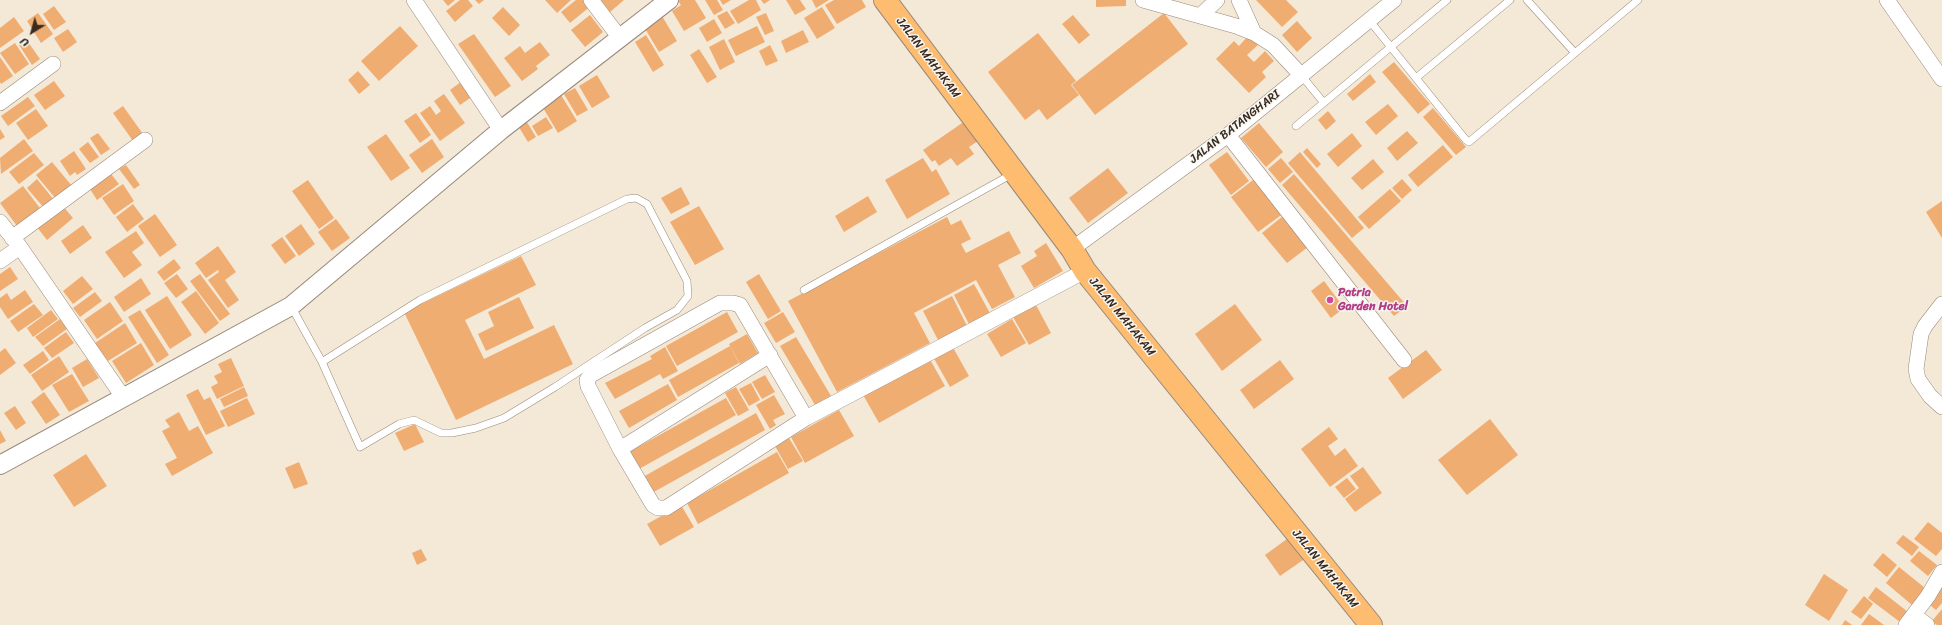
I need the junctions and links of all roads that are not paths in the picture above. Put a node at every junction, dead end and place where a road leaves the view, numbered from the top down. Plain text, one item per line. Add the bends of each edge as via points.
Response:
1 (414, 0) edge
2 (592, 0) edge
3 (670, 0) edge
4 (885, 0) edge
5 (1143, 0) edge
6 (1217, 0) edge
7 (1239, 0) edge
8 (1394, 0) edge
9 (1447, 0) edge
10 (1510, 0) edge
11 (1527, 0) edge
12 (1638, 0) edge
13 (1887, 0) edge
14 (1200, 16) junction
15 (1369, 20) junction
16 (1254, 33) junction
17 (620, 38) junction
18 (1390, 47) junction
19 (1575, 54) junction
20 (53, 64) dead end
21 (1301, 75) junction
22 (1416, 78) junction
23 (1942, 79) edge
24 (0, 102) edge
25 (1324, 103) junction
26 (1296, 126) dead end
27 (501, 130) junction
28 (1228, 135) junction
29 (145, 140) dead end
30 (1014, 173) junction
31 (0, 222) edge
32 (16, 243) junction
33 (1072, 249) junction
34 (0, 261) edge
35 (1085, 271) junction
36 (804, 290) dead end
37 (1942, 304) edge
38 (291, 306) junction
39 (770, 355) junction
40 (1404, 360) dead end
41 (322, 362) junction
42 (123, 397) junction
43 (1942, 407) edge
44 (806, 418) junction
45 (620, 449) junction
46 (0, 465) edge
47 (1942, 572) edge
48 (1910, 620) edge
49 (1371, 625) edge
50 (1927, 625) edge

1 - 27 street
2 - 17 street
3 - 17 street
4 - 30 main road, JALAN MAHAKAM
5 - 14 street
6 - 14 street
7 - 16 street
8 - 15 street, JALAN BATANGHARI
9 - 18 lane
10 - 22 lane
11 - 19 lane
12 - 19 lane
13 - 23 street
14 - 16 street
15 - 18 lane
15 - 21 street, JALAN BATANGHARI
16 - 21 street via 1273,45
17 - 27 street
18 - 22 lane
18 - 25 lane
19 - 22 lane via 1469,142
20 - 24 street
21 - 25 lane
21 - 28 street, JALAN BATANGHARI
25 - 26 lane
27 - 38 street
28 - 33 street, JALAN BATANGHARI
28 - 40 street
29 - 32 street
30 - 33 main road, JALAN MAHAKAM
30 - 36 lane
31 - 32 street
32 - 34 street
32 - 42 street
33 - 35 main road, JALAN MAHAKAM
35 - 44 street
35 - 49 main road, JALAN MAHAKAM
37 - 43 street via 1921,334 1917,355 1918,380
38 - 41 lane
38 - 42 street
39 - 44 street
39 - 45 street
39 - 45 street via 740,305 720,303 590,375 587,380 588,386
41 - 41 lane via 420,300 627,199 636,198 647,204 687,281 688,296 677,310 504,418 476,428 441,433 414,420 399,424 360,447
42 - 46 street
44 - 45 street via 666,508 653,505
47 - 48 street
48 - 50 street

